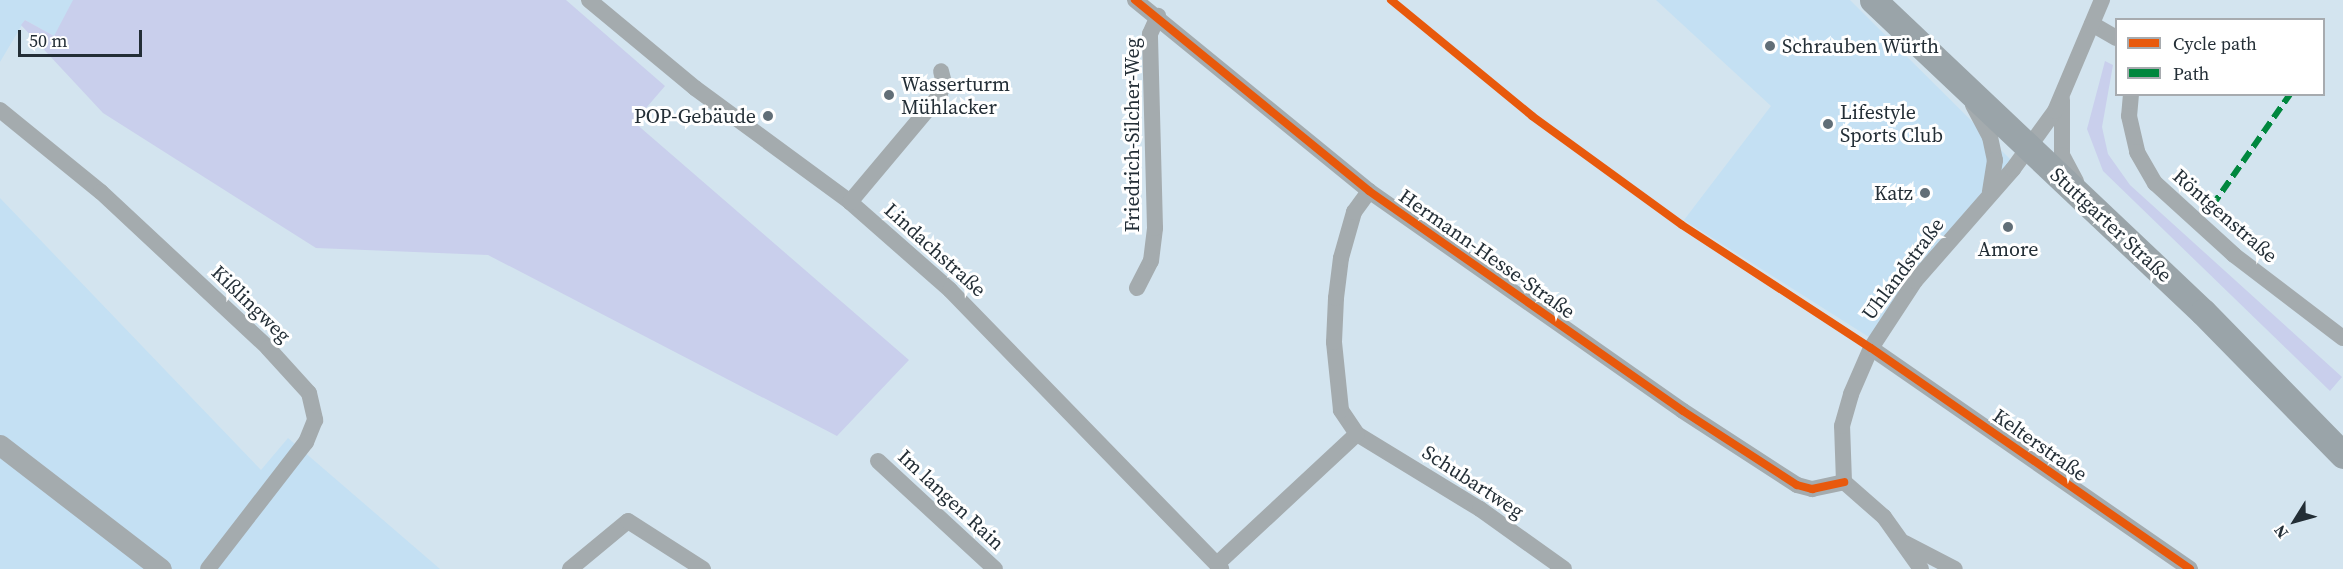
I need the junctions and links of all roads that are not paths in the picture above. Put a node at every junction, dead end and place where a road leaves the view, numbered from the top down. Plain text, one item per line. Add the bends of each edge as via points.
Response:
1 (589, 0) edge
2 (1135, 0) edge
3 (1873, 0) edge
4 (2102, 0) edge
5 (1158, 16) junction
6 (2092, 24) junction
7 (2115, 37) edge
8 (1947, 70) junction
9 (941, 71) dead end
10 (2131, 96) edge
11 (2062, 99) junction
12 (0, 110) edge
13 (2030, 148) junction
14 (1369, 192) junction
15 (1990, 193) junction
16 (850, 202) junction
17 (2096, 211) junction
18 (1137, 288) dead end
19 (2343, 338) edge
20 (1871, 348) junction
21 (1357, 434) junction
22 (0, 445) edge
23 (2343, 454) edge
24 (878, 461) dead end
25 (1844, 482) junction
26 (1904, 543) junction
27 (1219, 567) edge
28 (161, 569) edge
29 (208, 569) edge
30 (570, 569) edge
31 (703, 569) edge
32 (994, 569) edge
33 (1564, 569) edge
34 (1921, 569) edge
35 (1955, 569) edge
36 (2190, 569) edge

1 - 16 street, Lindachstraße via 686,81
2 - 5 street, Hermann-Hesse-Straße
3 - 8 main road, Stuttgarter Straße
4 - 6 street
5 - 14 street, Hermann-Hesse-Straße
5 - 18 street, Friedrich-Silcher-Weg via 1150,34 1155,228 1150,261
6 - 7 street
6 - 11 street
8 - 13 main road, Stuttgarter Straße
8 - 15 street via 1990,137 1995,160
9 - 16 street via 944,83 939,96
10 - 19 street, Röntgenstraße via 2129,116 2137,152 2155,183 2234,255
11 - 13 street, Uhlandstraße
11 - 17 street via 2062,155
12 - 29 street, Kißlingweg via 102,192 268,348 309,393 315,420 306,442
13 - 15 street, Uhlandstraße
13 - 17 main road, Stuttgarter Straße
14 - 21 street via 1354,212 1335,298 1334,342 1341,410
14 - 25 street, Hermann-Hesse-Straße via 1683,411 1797,485 1812,489
15 - 20 street, Uhlandstraße via 1915,280
16 - 27 street, Lindachstraße via 973,311
17 - 23 main road, Stuttgarter Straße via 2203,312
20 - 25 street, Uhlandstraße via 1842,426
20 - 36 street, Kelterstraße
21 - 27 street
21 - 33 street, Schubartweg via 1480,509
22 - 28 street
24 - 32 street, Im langen Rain
25 - 26 street via 1884,517
26 - 34 street
26 - 35 street
30 - 31 street via 628,521

